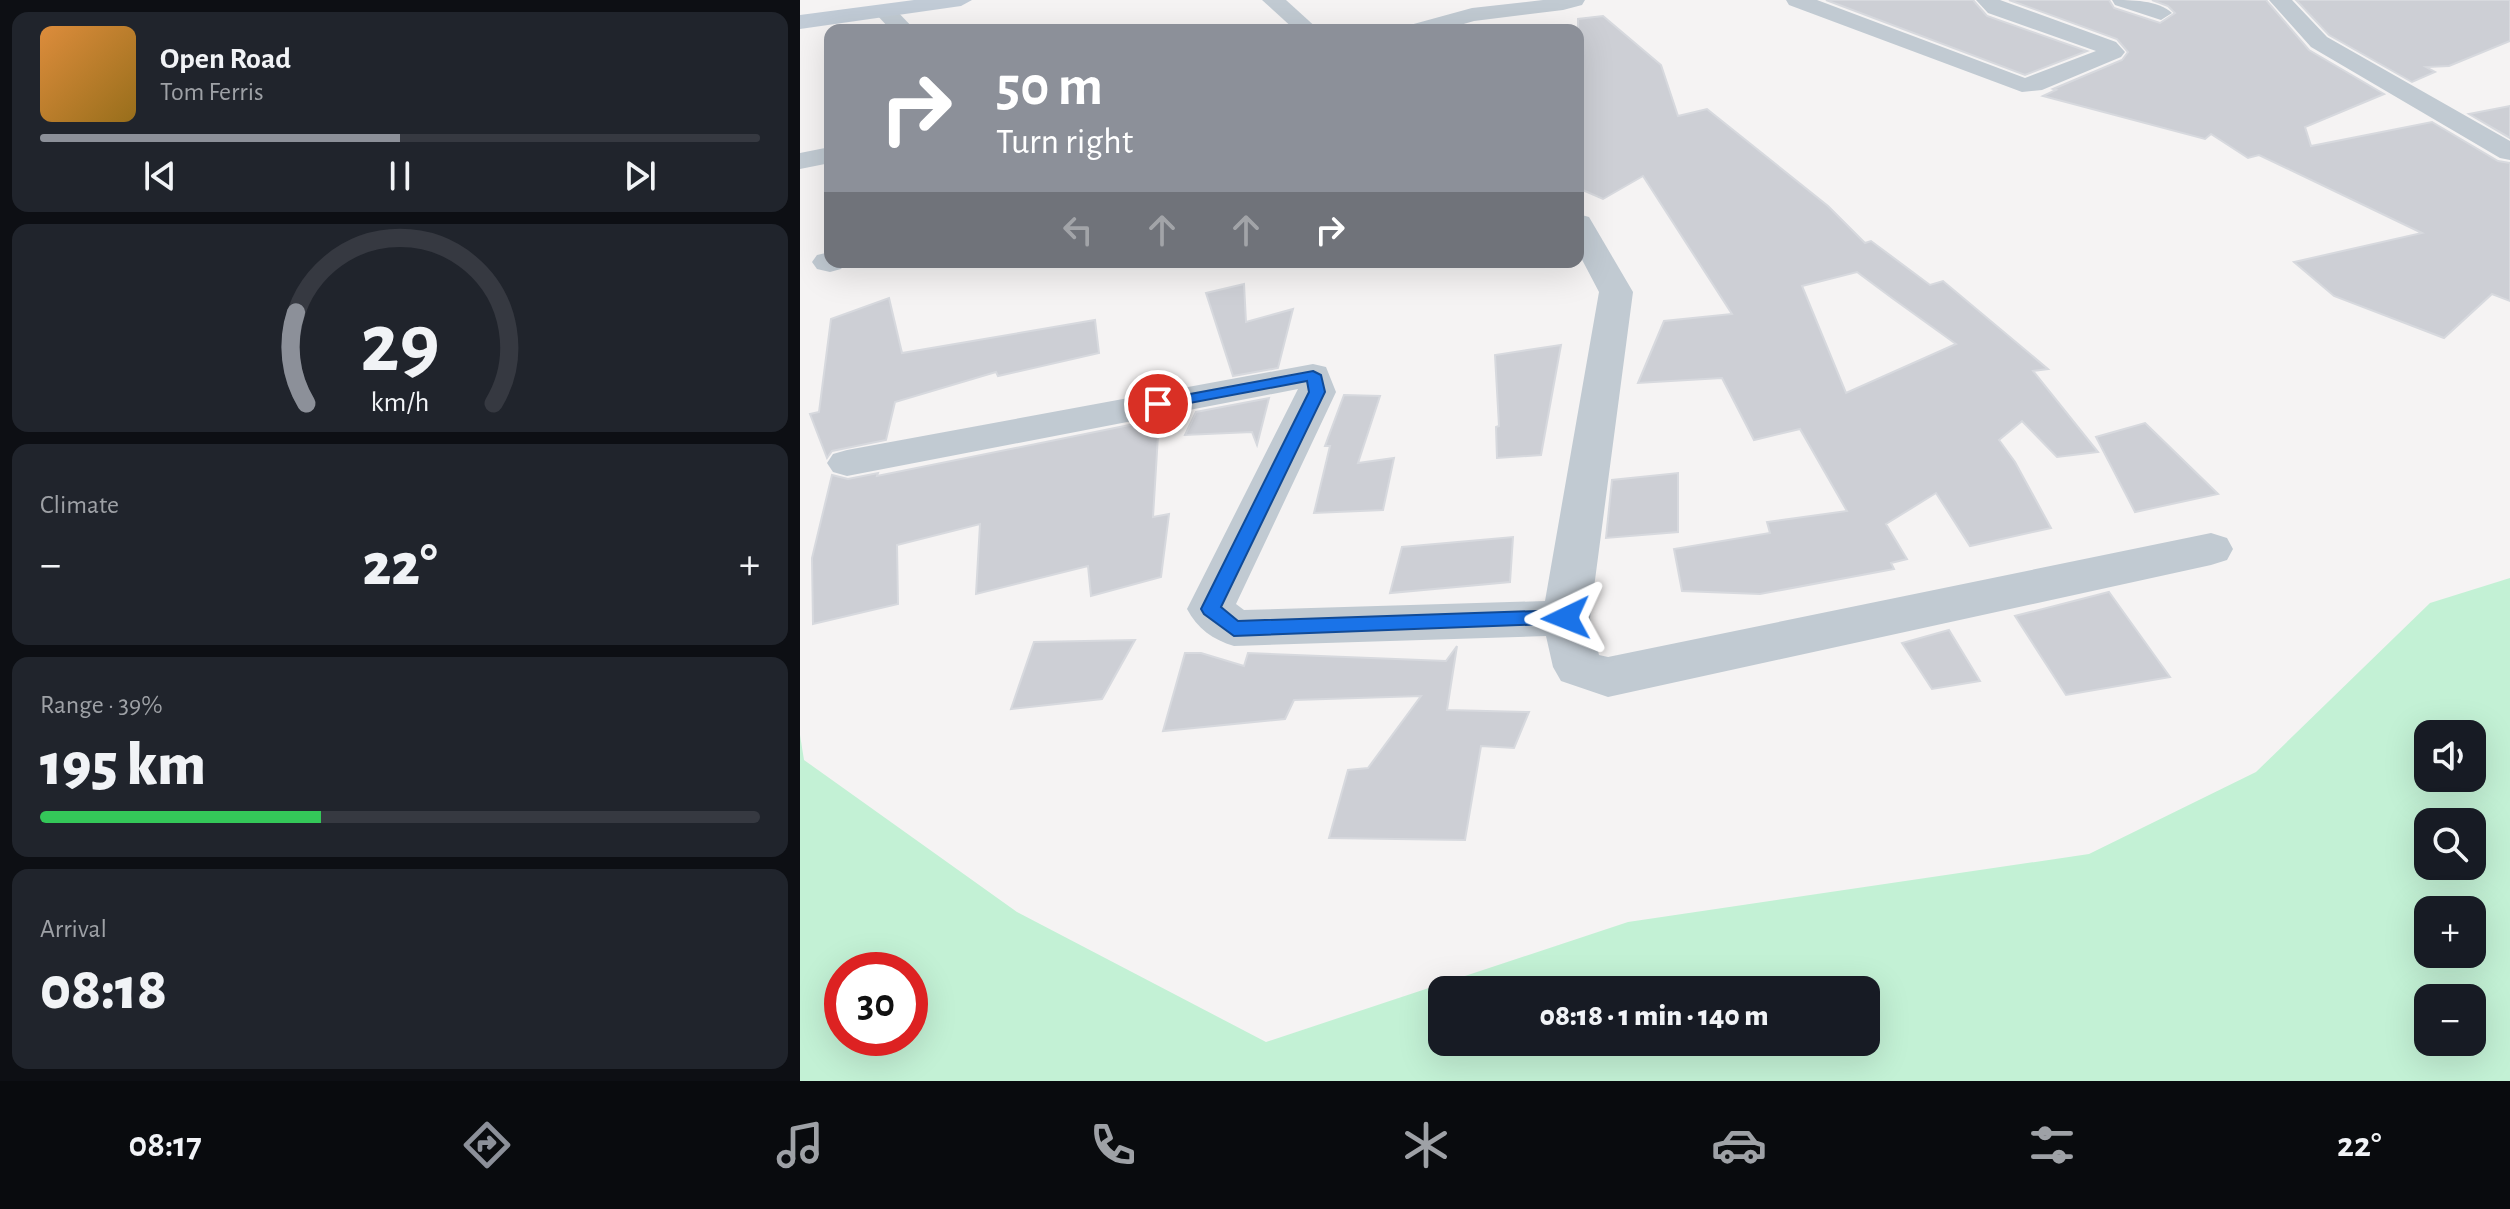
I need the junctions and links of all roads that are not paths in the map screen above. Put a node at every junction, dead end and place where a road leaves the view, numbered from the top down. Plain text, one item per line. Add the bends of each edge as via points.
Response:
1 (961, 0) edge
2 (1273, 0) edge
3 (1574, 0) edge
4 (1797, 0) edge
5 (1987, 0) edge
6 (2123, 0) edge
7 (2280, 0) edge
8 (885, 12) junction
9 (2161, 13) dead end
10 (800, 22) edge
11 (898, 24) edge
12 (1301, 24) edge
13 (1440, 24) edge
14 (2510, 152) edge
15 (824, 156) edge
16 (800, 161) edge
17 (1584, 234) edge
18 (847, 463) dead end
19 (2211, 549) dead end
20 (1566, 618) junction

1 - 8 street
2 - 12 street
3 - 13 street
4 - 5 street via 2022,85 2113,52
6 - 9 street
7 - 14 street via 2319,42
8 - 10 street
8 - 11 street
15 - 16 street
17 - 20 street via 1616,292
18 - 20 street via 1313,375 1317,392 1210,609 1234,628
19 - 20 street via 1608,677 1578,667

